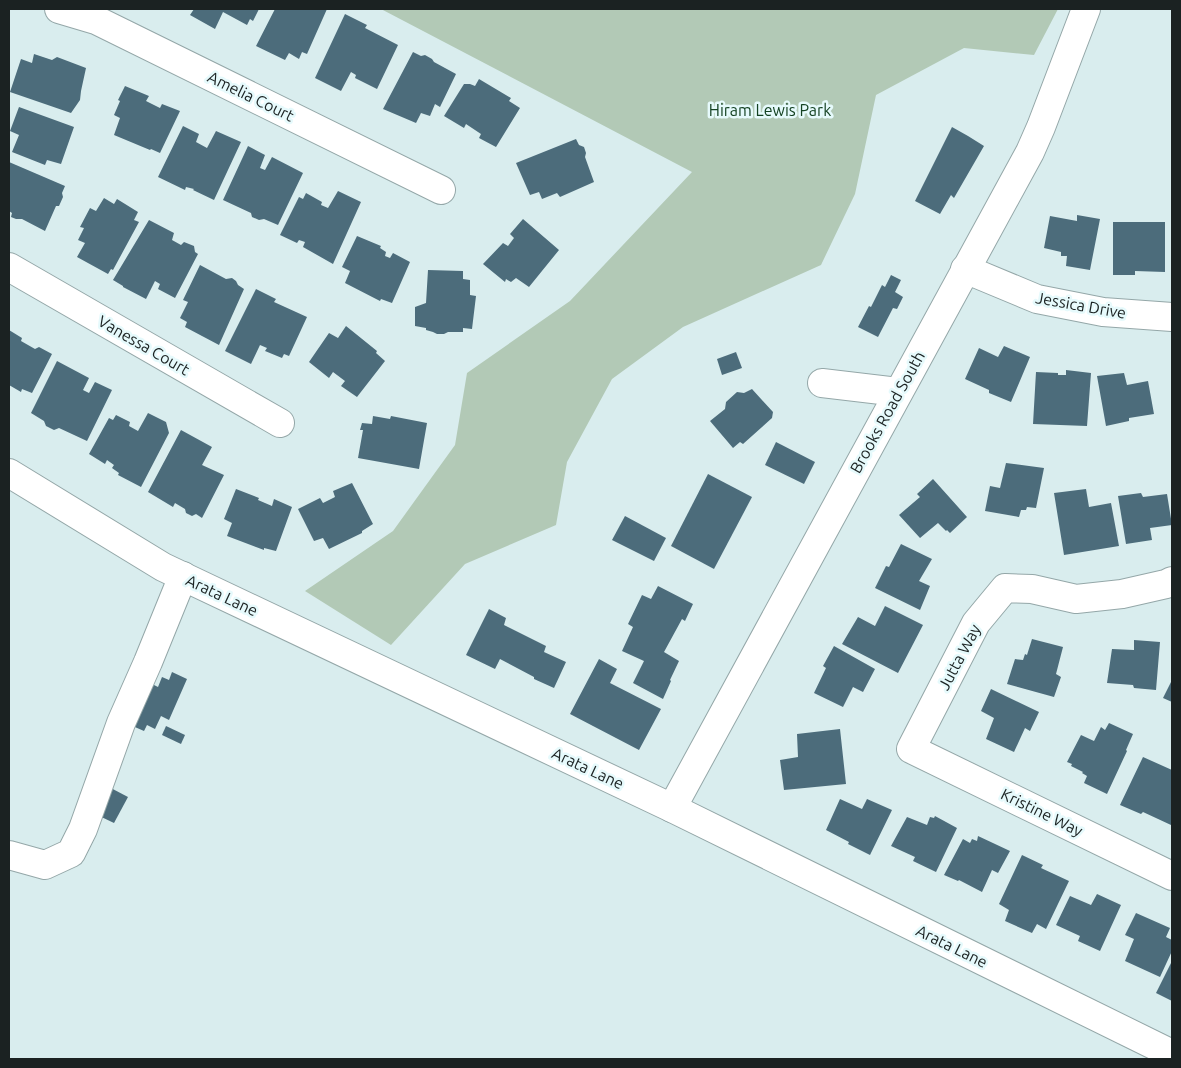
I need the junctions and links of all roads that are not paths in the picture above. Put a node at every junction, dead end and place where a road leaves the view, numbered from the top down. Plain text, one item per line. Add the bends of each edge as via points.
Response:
1 (59, 9) edge
2 (1086, 9) edge
3 (441, 190) dead end
4 (9, 268) edge
5 (965, 269) junction
6 (1172, 317) edge
7 (822, 383) dead end
8 (898, 392) junction
9 (280, 423) dead end
10 (9, 473) edge
11 (183, 576) junction
12 (1172, 581) edge
13 (911, 749) joint
14 (672, 808) junction
15 (9, 855) edge
16 (1172, 876) edge
17 (1172, 1054) edge

1 - 3 street, Amelia Court via 96,20
2 - 5 street, Brooks Road South via 1030,152
4 - 9 street, Vanessa Court
5 - 6 street, Jessica Drive via 1037,298 1103,312
5 - 8 street, Brooks Road South
7 - 8 street
8 - 14 street, Brooks Road South
10 - 11 street, Arata Lane
11 - 14 street, Arata Lane
11 - 15 street via 120,722 71,853 45,865
12 - 13 street, Jutta Way via 1122,594 1076,599 1032,589 1005,588 976,623
13 - 16 street, Kristine Way
14 - 17 street, Arata Lane

